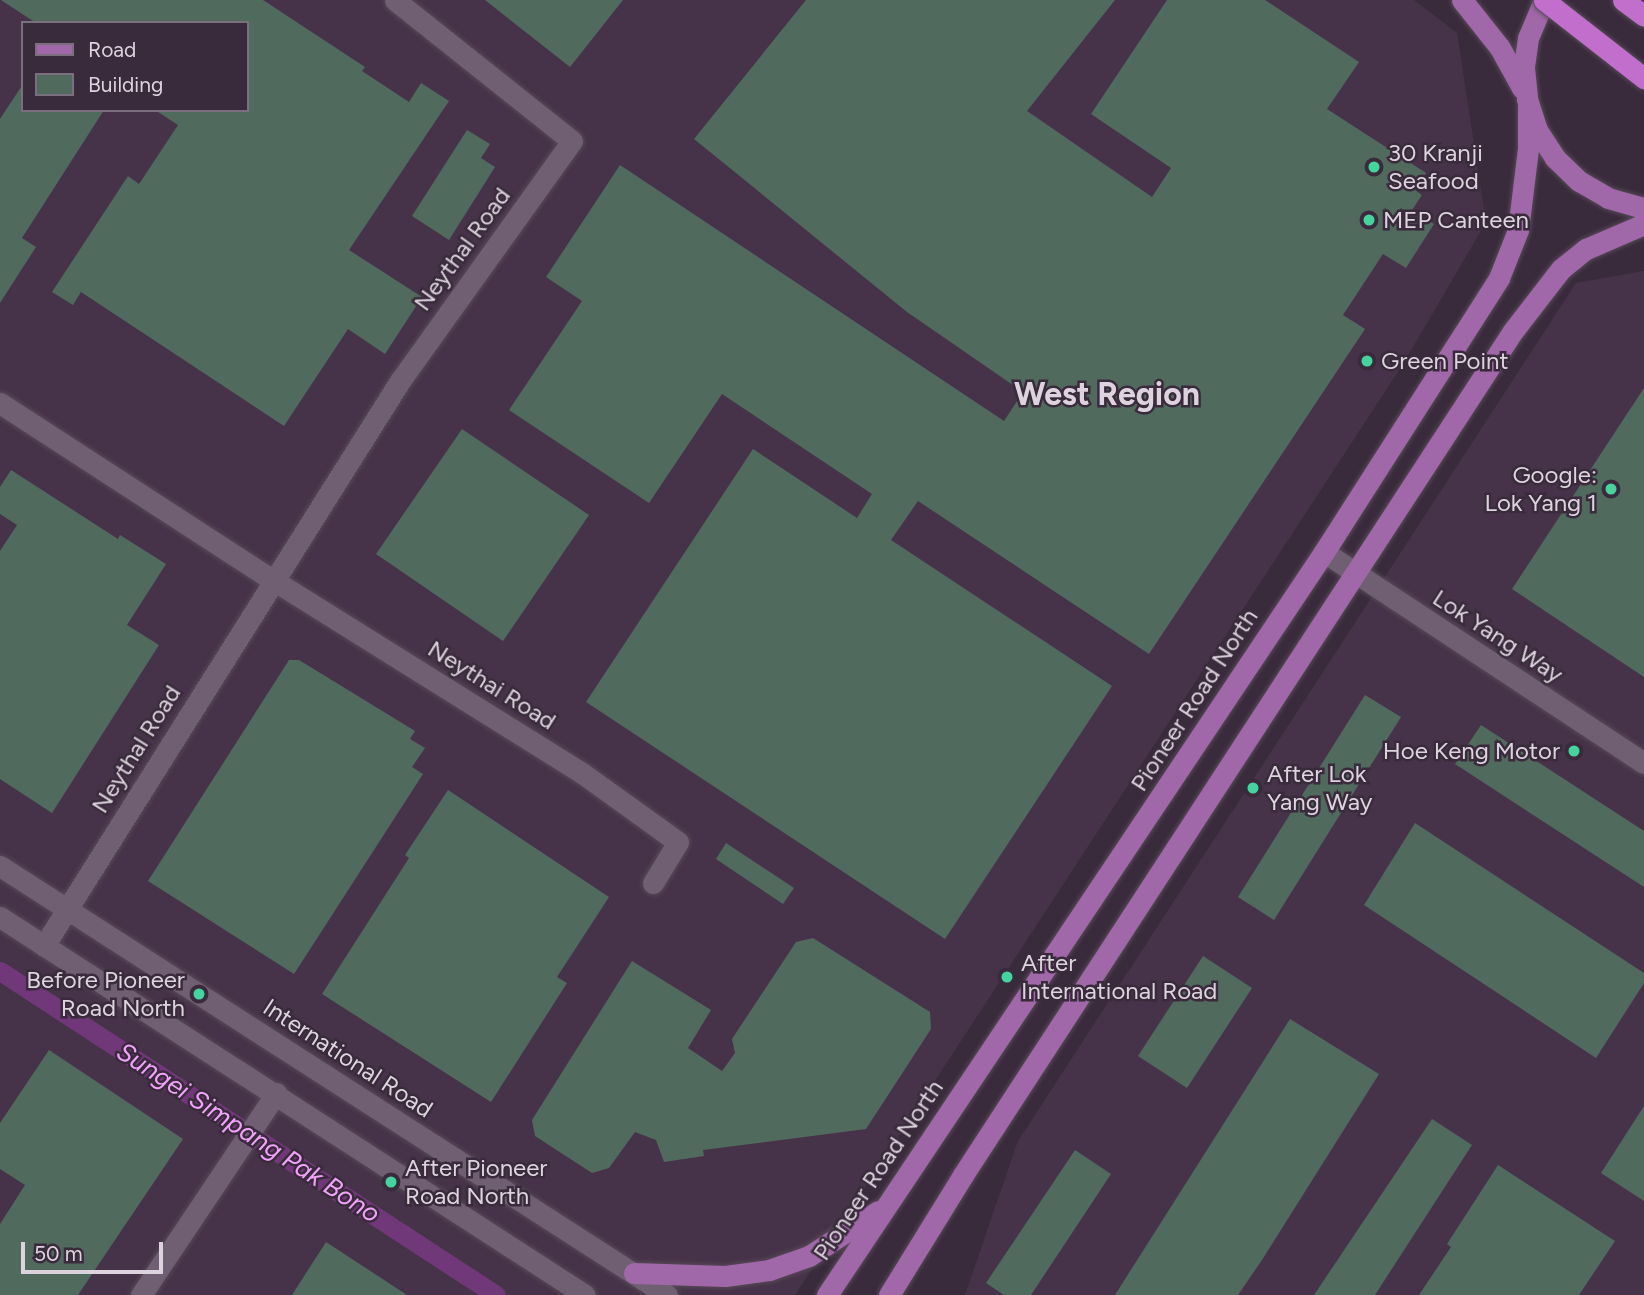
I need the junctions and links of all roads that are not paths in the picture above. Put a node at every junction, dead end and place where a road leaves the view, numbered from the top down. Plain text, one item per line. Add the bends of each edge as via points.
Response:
1 (395, 0) edge
2 (1462, 0) edge
3 (1544, 0) edge
4 (1623, 0) edge
5 (1644, 16) edge
6 (1644, 78) edge
7 (1527, 99) junction
8 (1644, 208) edge
9 (1644, 224) edge
10 (0, 403) edge
11 (1324, 552) junction
12 (1356, 573) junction
13 (273, 580) junction
14 (1644, 763) edge
15 (0, 866) edge
16 (653, 883) dead end
17 (68, 909) junction
18 (0, 917) edge
19 (44, 946) junction
20 (271, 1102) junction
21 (884, 1207) junction
22 (634, 1273) junction
23 (897, 1290) edge
24 (141, 1295) edge
25 (585, 1295) edge
26 (667, 1295) edge
27 (827, 1295) edge

1 - 13 street, Neythal Road via 572,141 408,370
2 - 7 main road via 1500,48
3 - 6 highway, bridge
3 - 7 main road via 1528,38 1524,68
4 - 5 highway
7 - 8 main road via 1537,130 1555,158 1608,198
7 - 11 main road, Pioneer Road North via 1528,148 1518,230 1499,278
9 - 12 main road via 1586,249 1561,268 1513,331
10 - 13 street
11 - 12 street, Lok Yang Way
11 - 21 main road, Pioneer Road North
12 - 14 street, Lok Yang Way
12 - 23 main road via 963,1175
13 - 16 street, Neythai Road via 582,773 678,842
13 - 17 street, Neythal Road
15 - 17 street, International Road
17 - 19 street, Neythal Road
17 - 22 street, International Road
18 - 19 street
19 - 20 street
20 - 24 street
20 - 25 street
21 - 22 main road via 809,1256 769,1270 725,1276
21 - 27 main road, Pioneer Road North
22 - 26 street, International Road

